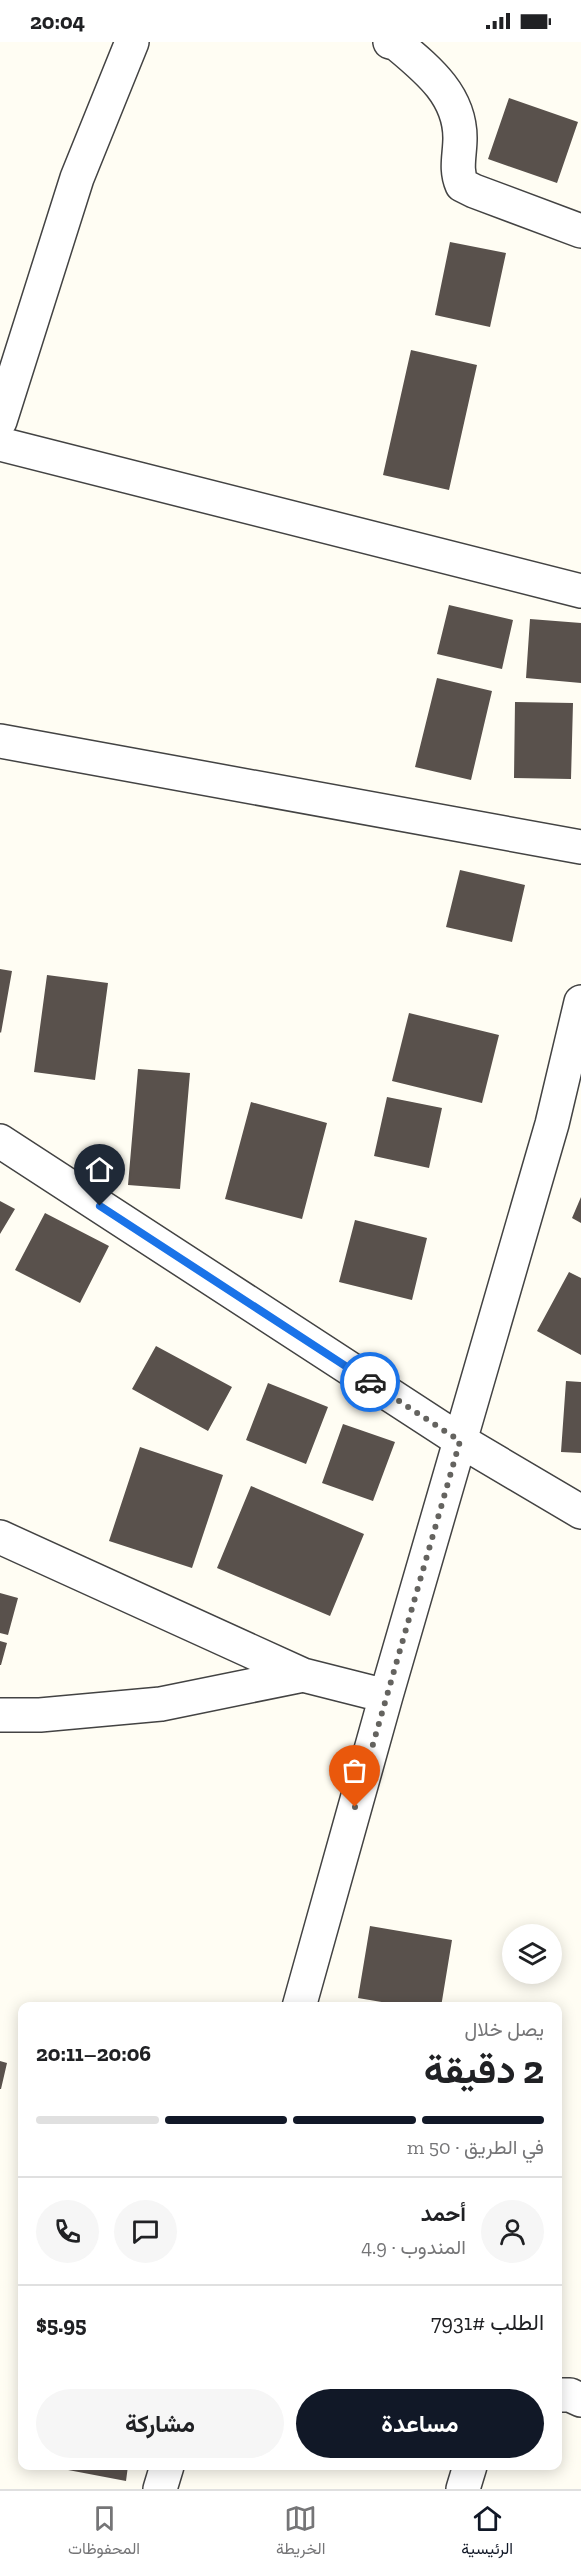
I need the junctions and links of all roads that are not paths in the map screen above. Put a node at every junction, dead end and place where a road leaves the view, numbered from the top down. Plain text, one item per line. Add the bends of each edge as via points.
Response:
1 (132, 42) edge
2 (395, 43) edge
3 (581, 231) edge
4 (0, 421) edge
5 (0, 444) edge
6 (581, 591) edge
7 (0, 741) edge
8 (581, 847) edge
9 (581, 1002) edge
10 (0, 1141) edge
11 (460, 1441) junction
12 (581, 1512) edge
13 (0, 1537) edge
14 (303, 1675) junction
15 (386, 1696) junction
16 (0, 1715) edge
17 (300, 2002) edge
18 (562, 2395) edge
19 (581, 2400) edge
20 (166, 2470) edge
21 (469, 2470) edge
22 (160, 2489) edge
23 (463, 2489) edge

1 - 4 street via 77,178
2 - 3 street via 435,76 452,103 458,120 457,168 462,184
5 - 6 street
7 - 8 street
9 - 11 street via 552,1124
10 - 11 street
11 - 12 street
11 - 15 street
13 - 14 street
14 - 15 street
14 - 16 street via 161,1704
15 - 17 street
18 - 19 street
20 - 22 street
21 - 23 street

